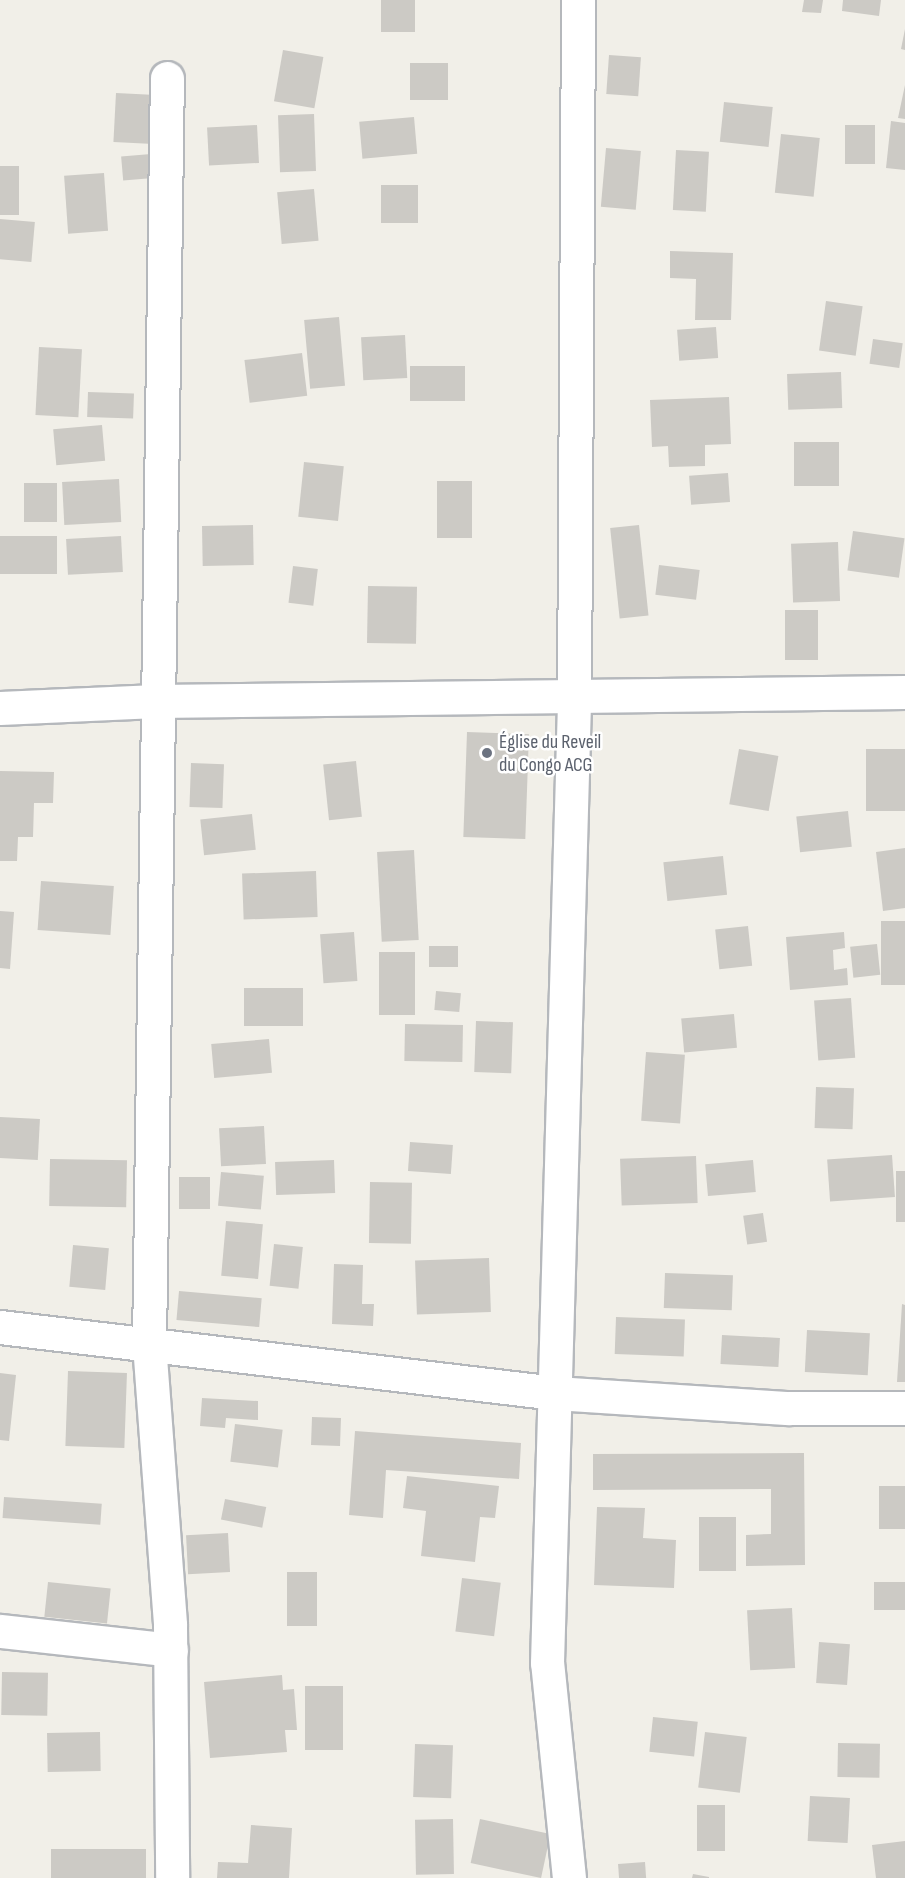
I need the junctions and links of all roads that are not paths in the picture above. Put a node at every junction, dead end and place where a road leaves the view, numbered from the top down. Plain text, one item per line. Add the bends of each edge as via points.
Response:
1 (578, 0) edge
2 (167, 78) dead end
3 (905, 692) edge
4 (573, 700) junction
5 (156, 701) junction
6 (0, 708) edge
7 (0, 1327) edge
8 (149, 1344) junction
9 (555, 1393) junction
10 (905, 1408) edge
11 (0, 1631) edge
12 (171, 1650) junction
13 (172, 1878) edge
14 (569, 1878) edge

1 - 4 street
2 - 5 street
3 - 4 street
4 - 5 street
4 - 9 street
5 - 6 street
5 - 8 street
7 - 8 street
8 - 9 street
8 - 12 street
9 - 10 street via 790,1408
9 - 14 street via 548,1663
11 - 12 street
12 - 13 street

